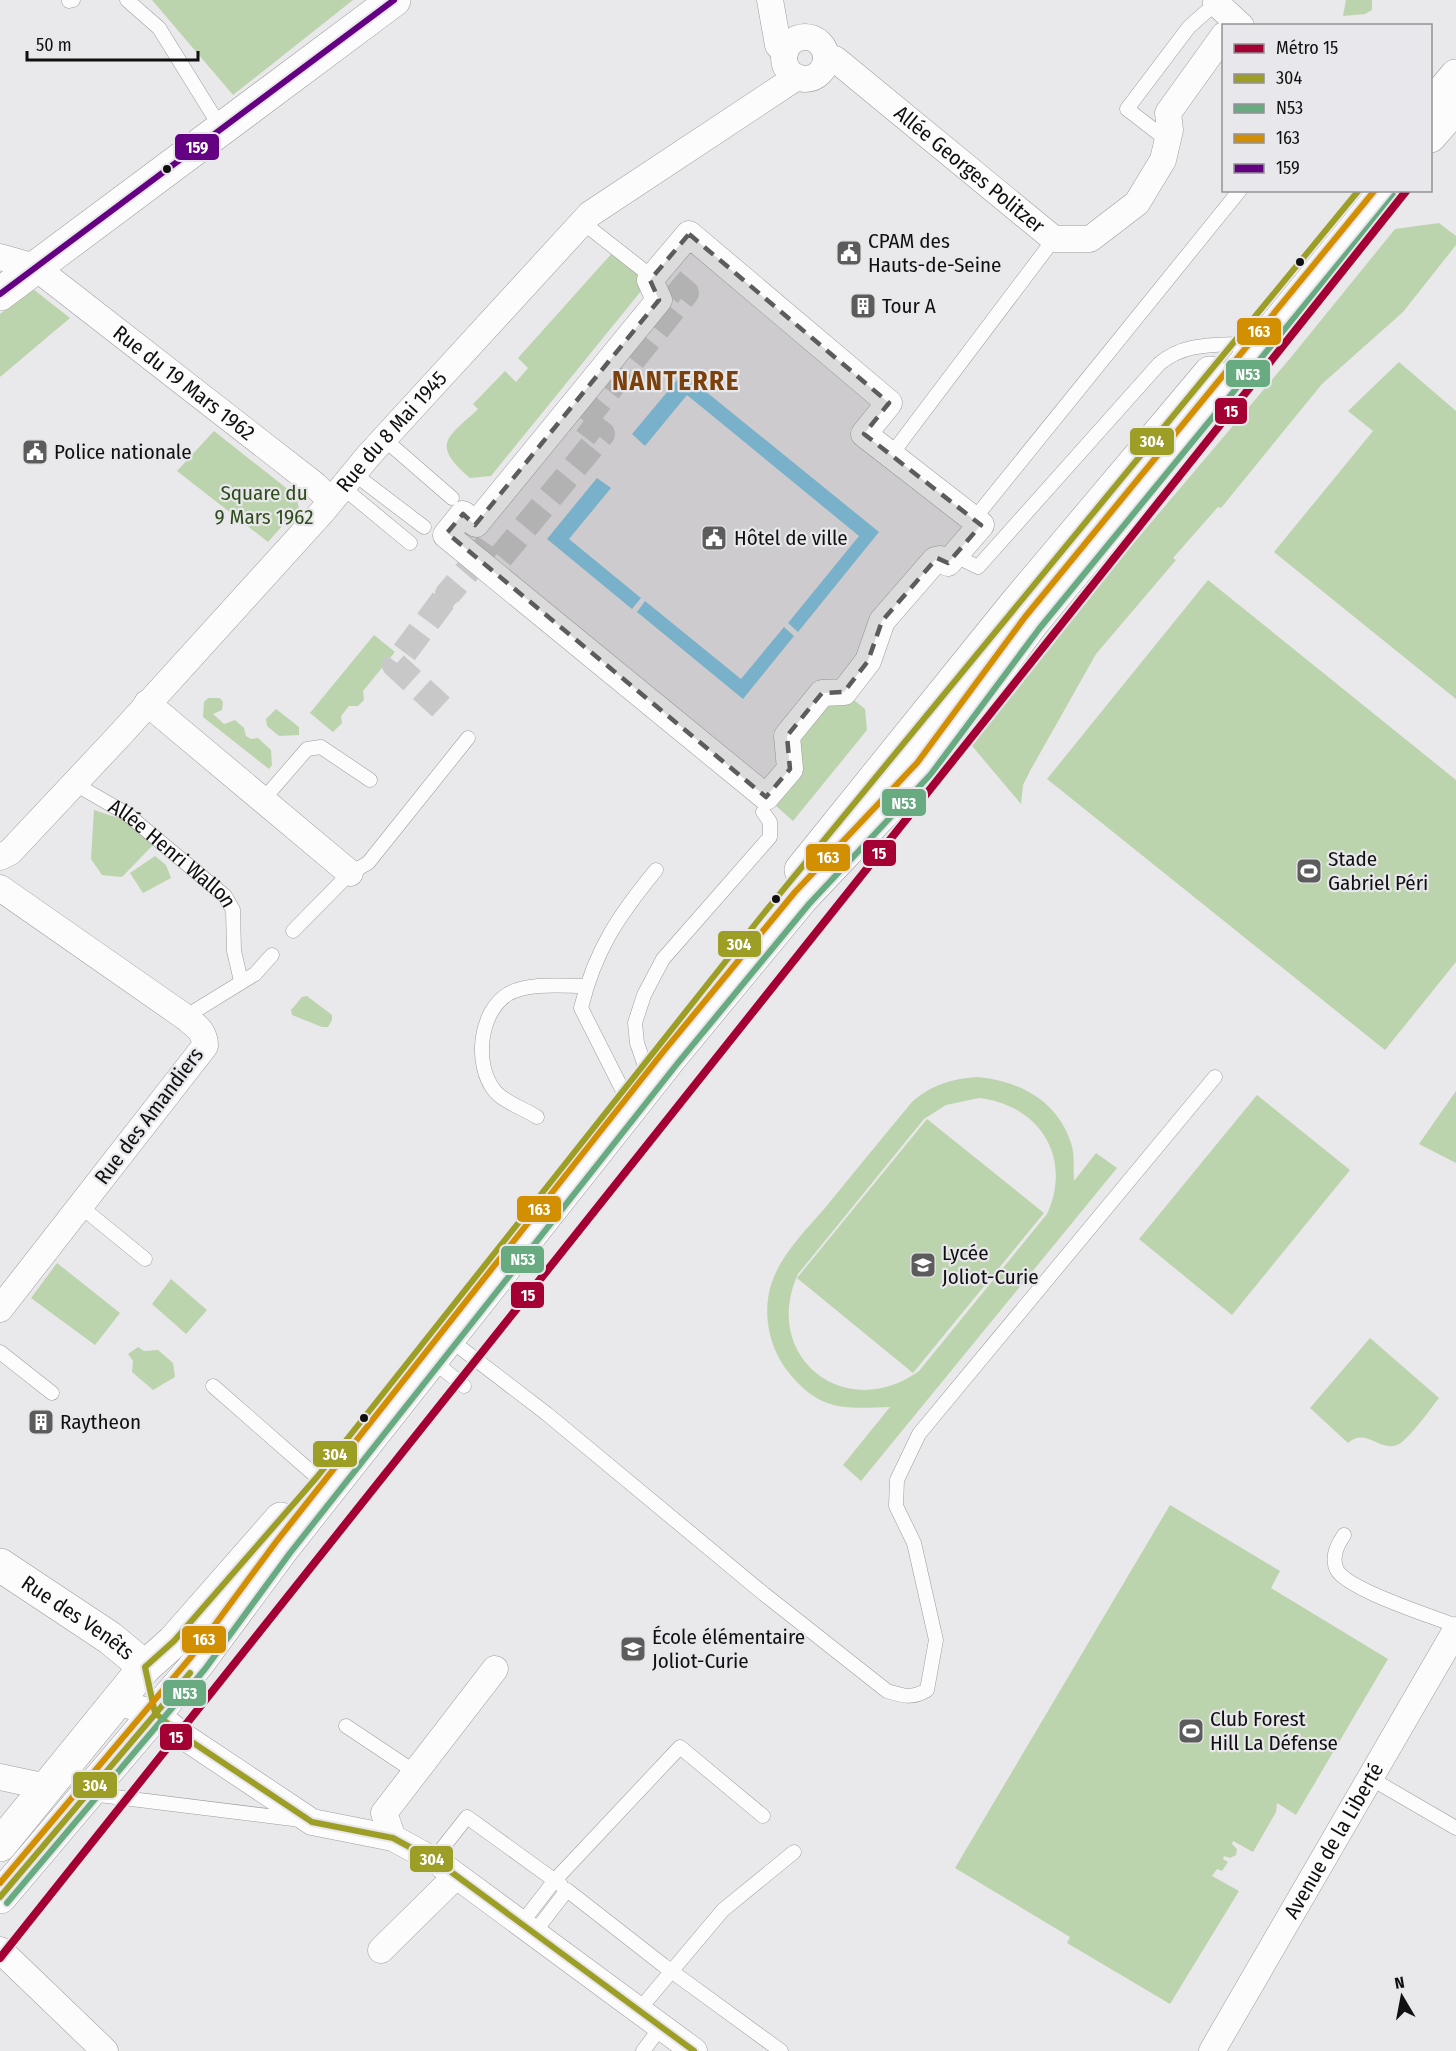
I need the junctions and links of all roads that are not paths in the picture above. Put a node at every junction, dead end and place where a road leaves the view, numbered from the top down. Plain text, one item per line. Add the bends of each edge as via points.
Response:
1 (127, 0) edge
2 (394, 0) edge
3 (770, 0) edge
4 (775, 0) edge
5 (1217, 2) edge
6 (1222, 24) edge
7 (1239, 24) edge
8 (1222, 36) edge
9 (806, 37) junction
10 (785, 53) junction
11 (826, 59) junction
12 (1456, 76) edge
13 (796, 77) junction
14 (1432, 106) edge
15 (1456, 106) edge
16 (221, 128) junction
17 (1432, 135) edge
18 (1167, 140) junction
19 (1238, 192) edge
20 (1357, 192) edge
21 (1385, 192) edge
22 (582, 222) junction
23 (1054, 239) junction
24 (0, 257) edge
25 (35, 267) junction
26 (647, 273) tunnel mouth
27 (0, 294) edge
28 (1234, 344) junction
29 (384, 439) junction
30 (891, 455) junction
31 (342, 486) junction
32 (452, 498) dead end
33 (974, 519) junction
34 (424, 527) dead end
35 (410, 543) dead end
36 (945, 551) dead end
37 (147, 704) junction
38 (468, 738) dead end
39 (370, 780) dead end
40 (75, 784) junction
41 (262, 801) junction
42 (763, 812) dead end
43 (0, 857) edge
44 (656, 870) dead end
45 (350, 873) junction
46 (0, 888) edge
47 (293, 931) dead end
48 (272, 956) dead end
49 (240, 981) junction
50 (586, 986) junction
51 (186, 1017) junction
52 (645, 1066) junction
53 (1215, 1077) dead end
54 (624, 1093) junction
55 (537, 1117) dead end
56 (80, 1206) junction
57 (145, 1259) dead end
58 (0, 1309) edge
59 (441, 1349) junction
60 (0, 1352) edge
61 (213, 1386) dead end
62 (464, 1386) dead end
63 (52, 1393) dead end
64 (317, 1477) junction
65 (1344, 1535) dead end
66 (0, 1565) edge
67 (1456, 1628) edge
68 (145, 1667) junction
69 (495, 1669) dead end
70 (116, 1702) junction
71 (155, 1713) junction
72 (346, 1726) dead end
73 (415, 1773) junction
74 (0, 1776) edge
75 (1370, 1778) junction
76 (47, 1787) junction
77 (89, 1794) junction
78 (763, 1816) dead end
79 (312, 1822) junction
80 (1456, 1828) edge
81 (393, 1838) junction
82 (0, 1845) edge
83 (794, 1852) dead end
84 (433, 1860) junction
85 (456, 1876) junction
86 (555, 1880) junction
87 (567, 1890) junction
88 (0, 1897) edge
89 (527, 1929) junction
90 (0, 1950) edge
91 (381, 1950) dead end
92 (672, 1971) junction
93 (638, 2011) junction
94 (661, 2027) junction
95 (105, 2051) edge
96 (643, 2051) edge
97 (694, 2051) edge
98 (781, 2051) edge
99 (1212, 2051) edge

1 - 16 lane via 159,28
2 - 16 main road
3 - 10 street via 778,45
4 - 9 street
5 - 6 street, Allée Georges Politzer
5 - 7 street
5 - 18 lane via 1189,27 1127,109
8 - 18 street, Allée Georges Politzer via 1168,113
9 - 10 street via 792,41
9 - 11 street via 820,44
10 - 13 street via 786,67
11 - 13 street via 819,73 804,79
11 - 23 street, Allée Georges Politzer via 835,59
12 - 14 main road
13 - 22 street, Rue du 8 Mai 1945 via 606,201
15 - 17 main road
16 - 25 main road
18 - 23 street, Allée Georges Politzer via 1163,160 1137,203 1090,239
19 - 33 lane
20 - 28 main road
21 - 59 main road via 1032,623 924,769 802,898 589,1159
22 - 26 lane
22 - 29 street, Rue du 8 Mai 1945
23 - 30 lane
24 - 25 street
25 - 27 main road
25 - 31 street, Rue du 19 Mars 1962 via 315,485
28 - 36 lane via 1186,349 1172,353 1159,364 978,567
28 - 52 main road via 760,918
29 - 31 street, Rue du 8 Mai 1945
29 - 32 lane
30 - 33 street
30 - 33 street via 864,434 889,403 689,234 650,280 659,300 476,524 463,514 446,535 766,797 790,770 787,736 822,693 844,692 868,661 882,621 934,560 948,563 981,525
31 - 34 lane
31 - 35 lane
31 - 37 street, Rue du 8 Mai 1945
37 - 40 street, Rue du 8 Mai 1945
37 - 41 street
38 - 45 lane via 368,863
39 - 41 lane via 321,747 307,749
40 - 43 street, Rue du 8 Mai 1945 via 10,852
40 - 49 lane, Allée Henri Wallon via 127,814 225,896 233,910 234,951
41 - 45 street
42 - 52 lane via 770,822 770,837 663,959 644,995 635,1023
44 - 50 lane via 619,915
45 - 47 lane
46 - 51 street, Rue des Amandiers
48 - 49 lane via 255,974
49 - 51 lane
50 - 54 lane via 581,1008
50 - 55 lane via 539,986 509,993 494,1006 486,1024 482,1054 487,1079 496,1093
51 - 56 street, Rue des Amandiers via 205,1036 206,1046
52 - 54 main road
53 - 59 lane via 919,1434 897,1480 896,1506 914,1543 936,1640 927,1690 916,1697 887,1691 547,1414
54 - 64 main road
56 - 57 lane
56 - 58 street, Rue des Amandiers
59 - 62 lane
59 - 71 main road
60 - 63 lane
61 - 64 lane
64 - 68 main road via 174,1641
65 - 67 lane via 1335,1551 1335,1562 1349,1583
66 - 68 main road, Rue des Venêts via 110,1638
67 - 75 street, Avenue de la Liberté
68 - 70 main road
68 - 71 street, Rue des Venêts
69 - 73 street
70 - 71 street
70 - 76 main road
71 - 77 main road
71 - 79 street
72 - 73 lane
73 - 81 street via 384,1813
74 - 76 street
75 - 80 lane
75 - 99 street, Avenue de la Liberté
76 - 82 main road
77 - 79 lane
77 - 88 main road
78 - 86 lane via 680,1747
79 - 81 street
81 - 84 street
83 - 92 lane via 723,1910
84 - 85 street
84 - 86 lane via 467,1817
85 - 89 street
85 - 91 street
86 - 87 lane
86 - 89 lane
87 - 89 lane
87 - 92 lane
89 - 93 street
90 - 95 street
92 - 93 lane
92 - 98 lane
93 - 94 street
94 - 96 lane
94 - 97 street

